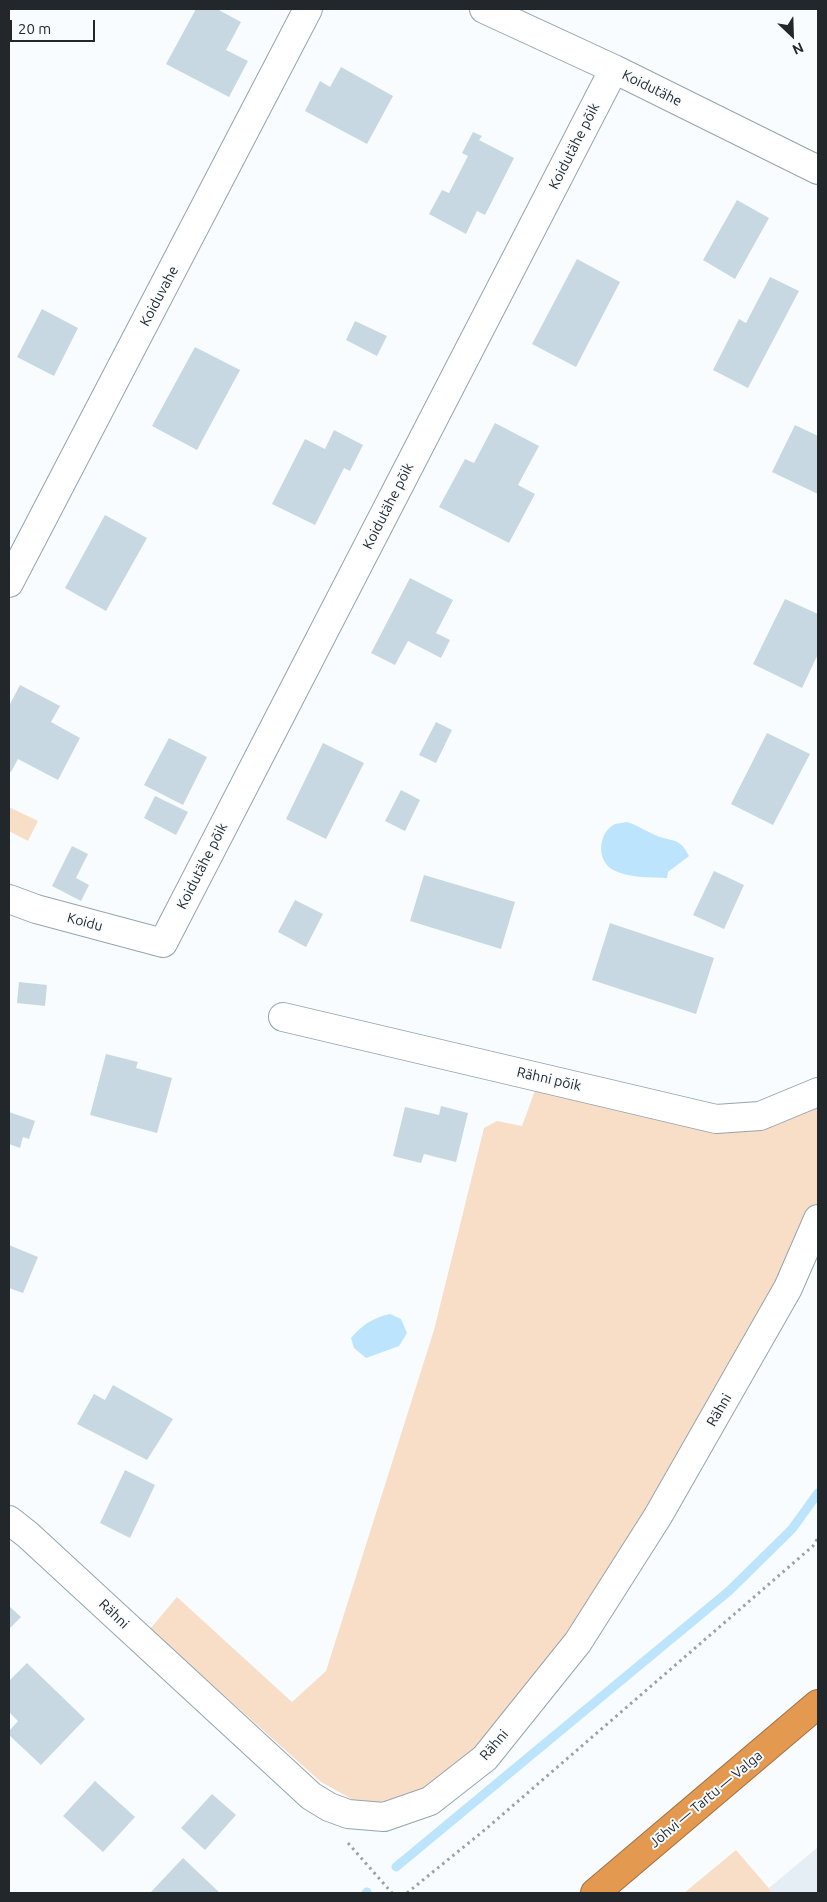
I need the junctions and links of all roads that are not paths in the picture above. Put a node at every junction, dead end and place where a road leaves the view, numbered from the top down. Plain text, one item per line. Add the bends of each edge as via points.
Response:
1 (308, 9) edge
2 (484, 9) edge
3 (614, 69) junction
4 (818, 170) edge
5 (9, 583) edge
6 (9, 899) edge
7 (162, 942) joint
8 (283, 1017) dead end
9 (817, 1100) edge
10 (818, 1219) edge
11 (9, 1520) edge
12 (818, 1704) edge
13 (595, 1893) edge

1 - 5 street, Koiduvahe
2 - 3 street, Koidutähe
3 - 4 street, Koidutähe
3 - 7 street, Koidutähe põik
6 - 7 street, Koidu
8 - 9 street, Rähni põik via 716,1119 760,1116
10 - 11 street, Rähni via 788,1288 658,1516 578,1642 485,1758 430,1800 384,1817 348,1814 311,1796
12 - 13 highway, Jõhvi — Tartu — Valga

